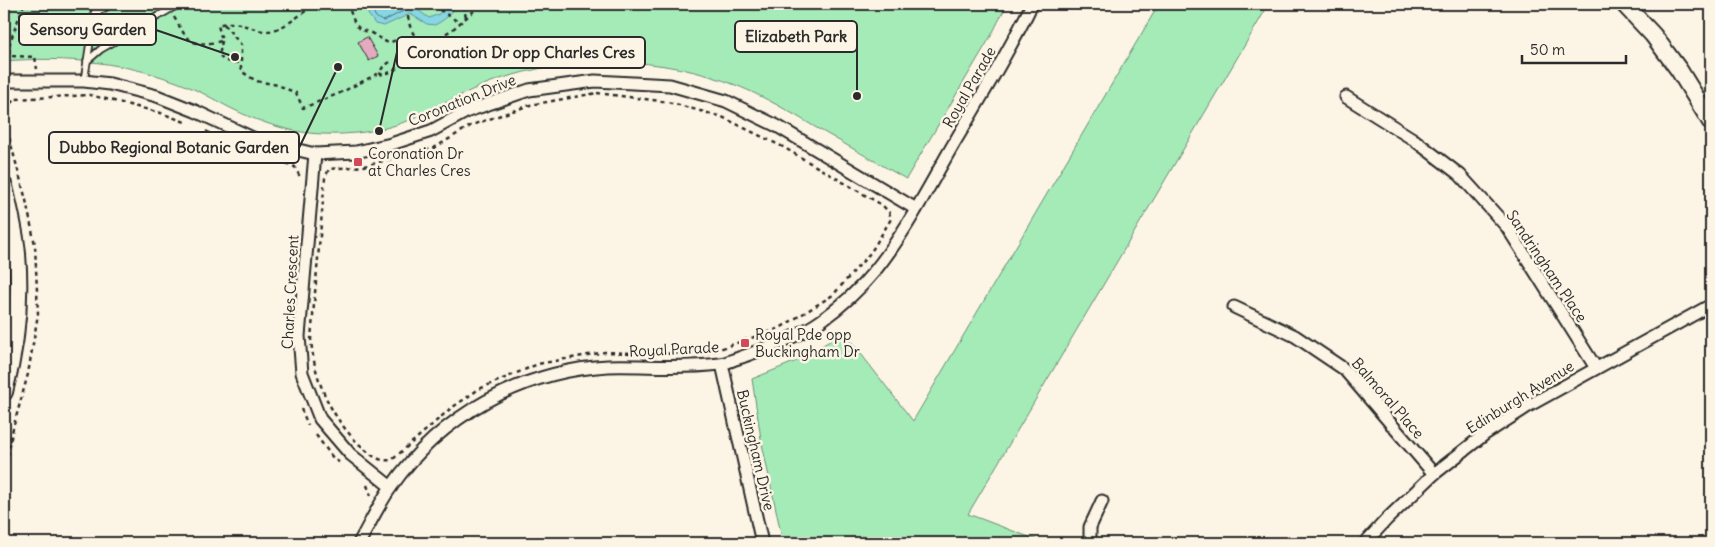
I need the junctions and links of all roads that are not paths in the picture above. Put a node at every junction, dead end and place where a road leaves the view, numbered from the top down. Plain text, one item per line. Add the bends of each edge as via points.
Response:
1 (96, 4) edge
2 (111, 4) edge
3 (179, 4) edge
4 (1032, 4) edge
5 (1624, 4) edge
6 (94, 14) junction
7 (87, 61) junction
8 (84, 80) junction
9 (4, 81) edge
10 (1346, 97) dead end
11 (1711, 122) edge
12 (315, 154) junction
13 (4, 186) edge
14 (916, 209) junction
15 (1711, 305) edge
16 (1234, 307) dead end
17 (722, 364) junction
18 (1596, 368) junction
19 (4, 392) edge
20 (1434, 474) junction
21 (391, 487) junction
22 (1102, 501) dead end
23 (359, 543) edge
24 (762, 543) edge
25 (1090, 543) edge
26 (1365, 543) edge

1 - 6 lane
2 - 6 lane
3 - 7 lane via 101,49
4 - 14 street, Royal Parade
5 - 11 street via 1679,70
6 - 7 lane
7 - 8 lane
8 - 9 street, Coronation Drive
8 - 12 street, Coronation Drive via 157,96 257,140
10 - 18 street, Sandringham Place via 1414,139 1460,175 1507,227
12 - 14 street, Coronation Drive via 356,152 391,144 431,131 468,111 529,90 595,81 670,85 726,101 777,126
12 - 21 street, Charles Crescent via 299,336 302,373 320,419 350,454
13 - 19 street via 17,253 19,292 11,365
14 - 17 street, Royal Parade via 873,273 822,320 789,338
15 - 18 street, Edinburgh Avenue
16 - 20 street, Balmoral Place via 1295,336 1344,369
17 - 21 street, Royal Parade via 608,366 568,370 532,380 496,396 442,431
17 - 24 street, Buckingham Drive
18 - 20 street, Edinburgh Avenue via 1484,434
20 - 26 street, Edinburgh Avenue
21 - 23 street, Royal Parade
22 - 25 street via 1090,527

